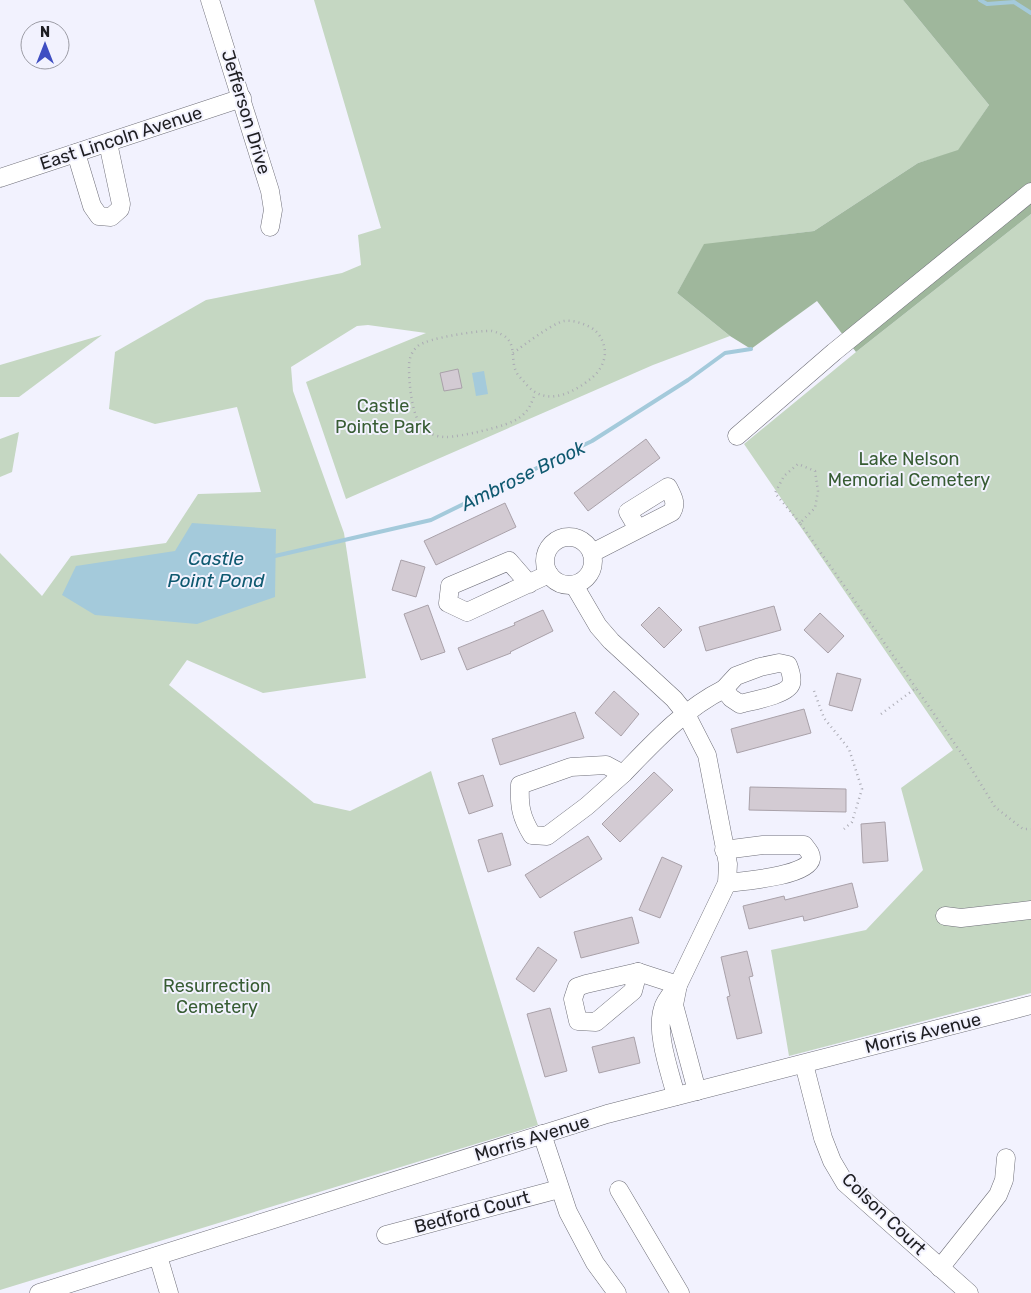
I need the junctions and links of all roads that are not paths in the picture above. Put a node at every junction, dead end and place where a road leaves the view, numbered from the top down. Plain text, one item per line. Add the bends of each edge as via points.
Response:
1 (210, 0) edge
2 (242, 98) junction
3 (108, 143) junction
4 (76, 153) junction
5 (0, 178) edge
6 (1031, 192) edge
7 (270, 227) dead end
8 (737, 436) dead end
9 (638, 530) dead end
10 (592, 553) junction
11 (549, 574) junction
12 (529, 584) dead end
13 (574, 585) junction
14 (724, 689) dead end
15 (686, 714) junction
16 (623, 774) junction
17 (724, 850) junction
18 (727, 883) junction
19 (1031, 910) edge
20 (945, 916) dead end
21 (638, 972) dead end
22 (678, 985) junction
23 (1031, 1005) edge
24 (804, 1064) junction
25 (697, 1091) junction
26 (676, 1096) junction
27 (542, 1134) junction
28 (1006, 1158) dead end
29 (559, 1189) junction
30 (619, 1190) dead end
31 (386, 1234) dead end
32 (158, 1256) junction
33 (940, 1268) junction
34 (39, 1293) edge
35 (169, 1293) edge
36 (617, 1293) edge
37 (680, 1293) edge
38 (969, 1293) edge

1 - 2 street, Jefferson Drive
2 - 3 street, East Lincoln Avenue
2 - 7 street, Jefferson Drive via 270,191 273,210
3 - 4 street, East Lincoln Avenue
3 - 4 street via 121,204 111,217 99,216 92,206
4 - 5 street, East Lincoln Avenue
6 - 8 street via 834,352
9 - 10 street
10 - 11 street via 588,546 574,537 558,539 547,551 545,559
10 - 13 street via 592,569 588,576
11 - 12 street
11 - 13 street via 560,583
13 - 15 street via 598,626 611,641
14 - 15 street
15 - 16 street
15 - 17 street via 706,755
16 - 16 street via 606,765 571,767 520,785 523,820 532,835 547,836
17 - 18 street via 728,864
17 - 18 street via 788,844 804,845 811,854 807,867 780,876
18 - 22 street
19 - 20 street via 961,918
21 - 22 street
22 - 25 street via 674,1005
22 - 26 street via 663,1006 660,1019
23 - 24 street, Morris Avenue
24 - 25 street, Morris Avenue
24 - 33 street, Colson Court via 823,1138 845,1183
25 - 26 street, Morris Avenue
26 - 27 street, Morris Avenue
27 - 29 street
27 - 32 street, Morris Avenue
28 - 33 street via 1004,1180 998,1195
29 - 31 street, Bedford Court
29 - 36 street via 595,1263
30 - 37 street
32 - 34 street, Morris Avenue
32 - 35 street
33 - 38 street, Colson Court

